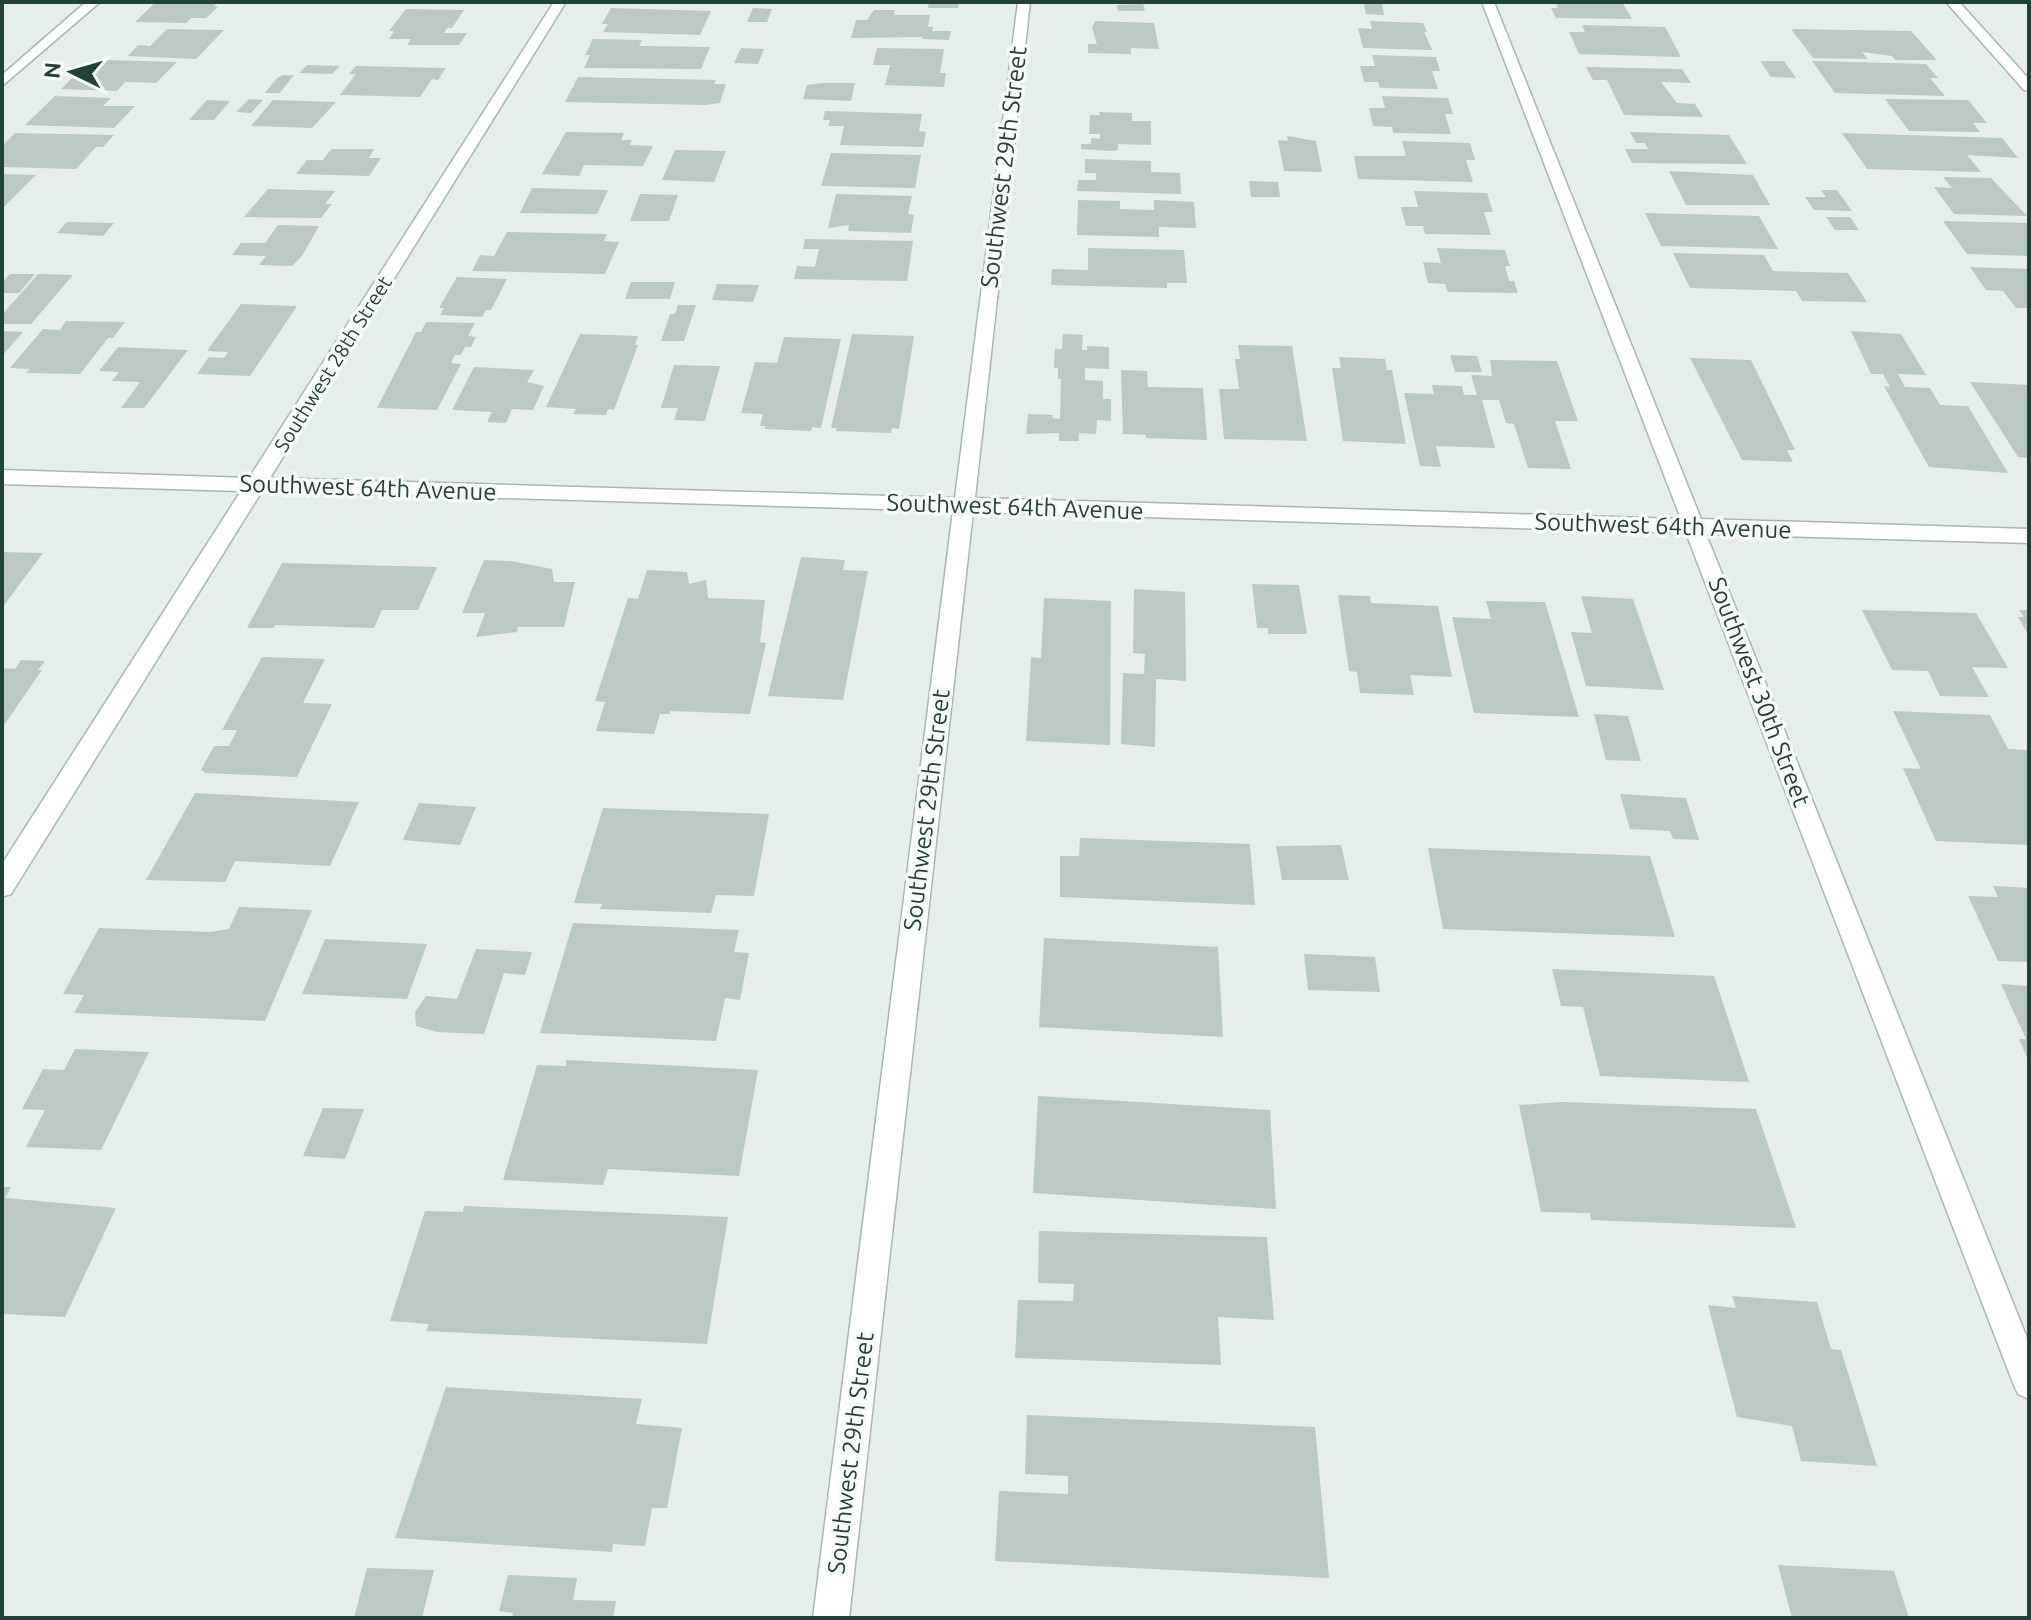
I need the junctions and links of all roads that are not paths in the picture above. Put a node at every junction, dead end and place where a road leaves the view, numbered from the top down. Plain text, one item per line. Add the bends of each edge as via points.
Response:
1 (94, 2) edge
2 (560, 2) edge
3 (1024, 2) edge
4 (1488, 2) edge
5 (1952, 2) edge
6 (2, 82) edge
7 (2029, 87) edge
8 (2, 477) edge
9 (256, 485) junction
10 (963, 506) junction
11 (1693, 527) junction
12 (2029, 536) edge
13 (2, 886) edge
14 (2029, 1383) edge
15 (831, 1618) edge

1 - 6 street
2 - 9 street, Southwest 28th Street
3 - 10 street, Southwest 29th Street
4 - 11 street, Southwest 30th Street
5 - 7 street
8 - 9 street, Southwest 64th Avenue
9 - 10 street, Southwest 64th Avenue
9 - 13 street, Southwest 28th Street
10 - 11 street, Southwest 64th Avenue
10 - 15 street, Southwest 29th Street
11 - 12 street, Southwest 64th Avenue
11 - 14 street, Southwest 30th Street

